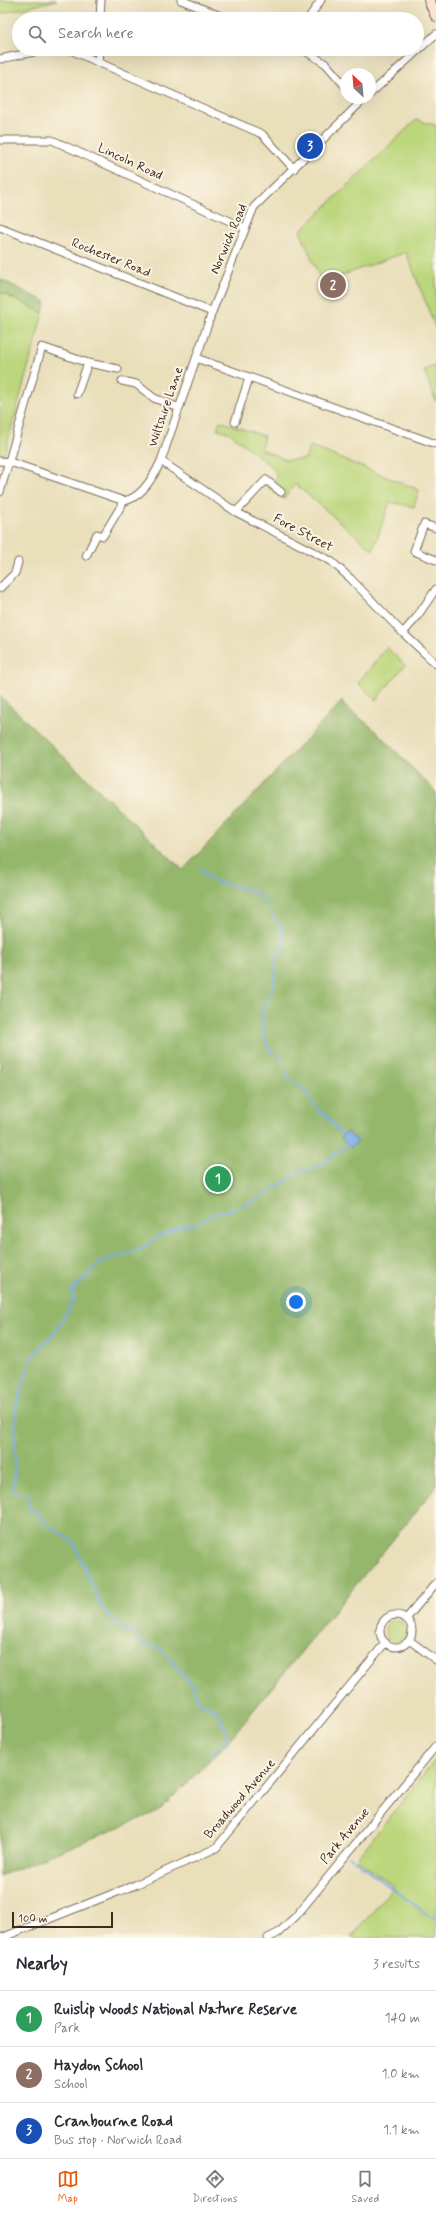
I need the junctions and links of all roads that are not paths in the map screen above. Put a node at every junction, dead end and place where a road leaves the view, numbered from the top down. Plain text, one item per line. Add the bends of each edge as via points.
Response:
1 (101, 0) edge
2 (181, 0) edge
3 (321, 0) edge
4 (429, 0) edge
5 (197, 3) edge
6 (100, 12) edge
7 (214, 12) edge
8 (313, 12) edge
9 (436, 16) edge
10 (436, 34) edge
11 (424, 45) edge
12 (14, 56) edge
13 (84, 56) edge
14 (98, 56) edge
15 (313, 56) edge
16 (412, 56) edge
17 (0, 59) edge
18 (98, 62) junction
19 (340, 80) edge
20 (376, 89) edge
21 (356, 104) edge
22 (0, 140) edge
23 (294, 169) junction
24 (0, 227) edge
25 (245, 228) junction
26 (212, 312) junction
27 (196, 358) junction
28 (88, 362) junction
29 (118, 369) dead end
30 (249, 378) junction
31 (122, 381) dead end
32 (77, 394) dead end
33 (179, 408) junction
34 (235, 422) dead end
35 (436, 444) edge
36 (0, 461) edge
37 (161, 461) junction
38 (10, 462) junction
39 (0, 492) edge
40 (281, 492) dead end
41 (124, 501) junction
42 (236, 512) junction
43 (436, 528) edge
44 (86, 556) dead end
45 (436, 560) edge
46 (18, 562) dead end
47 (0, 588) edge
48 (436, 589) edge
49 (402, 633) junction
50 (436, 664) edge
51 (436, 1583) edge
52 (406, 1619) junction
53 (409, 1640) junction
54 (385, 1643) junction
55 (436, 1660) edge
56 (436, 1746) edge
57 (1, 1938) edge
58 (268, 1938) edge

1 - 6 street
2 - 5 street
3 - 8 street
4 - 9 main road
5 - 7 street
10 - 11 street
12 - 17 street
13 - 18 street
14 - 18 street
15 - 19 street via 326,64
16 - 20 street
18 - 23 street via 262,134
21 - 23 street, Norwich Road
22 - 25 street, Lincoln Road via 52,140
23 - 25 street, Norwich Road via 254,207
24 - 26 street, Rochester Road
25 - 26 street, Norwich Road
26 - 27 street, Norwich Road
27 - 30 street, Wiltshire Lane
27 - 33 street, Wiltshire Lane
28 - 29 street
28 - 32 street
28 - 38 street via 42,347
30 - 34 street
30 - 35 street, Wiltshire Lane
31 - 33 street via 136,384 154,398
33 - 37 street, Wiltshire Lane
36 - 38 street
37 - 41 street, Wiltshire Lane via 138,494
37 - 42 street, Fore Street
38 - 39 street
38 - 41 street
40 - 42 street via 266,480
41 - 44 street via 103,536 97,534
42 - 49 street, Fore Street via 331,560 376,603
43 - 45 street via 424,524 414,551
46 - 47 street via 15,573
48 - 49 street
49 - 50 street, Fore Street
51 - 52 street
52 - 53 street via 412,1630
52 - 54 street via 394,1615 384,1620 380,1631
53 - 54 street via 400,1647
53 - 55 street
54 - 57 street, Broadwood Avenue via 216,1848 135,1885
56 - 58 street, Park Avenue via 296,1916 278,1933

